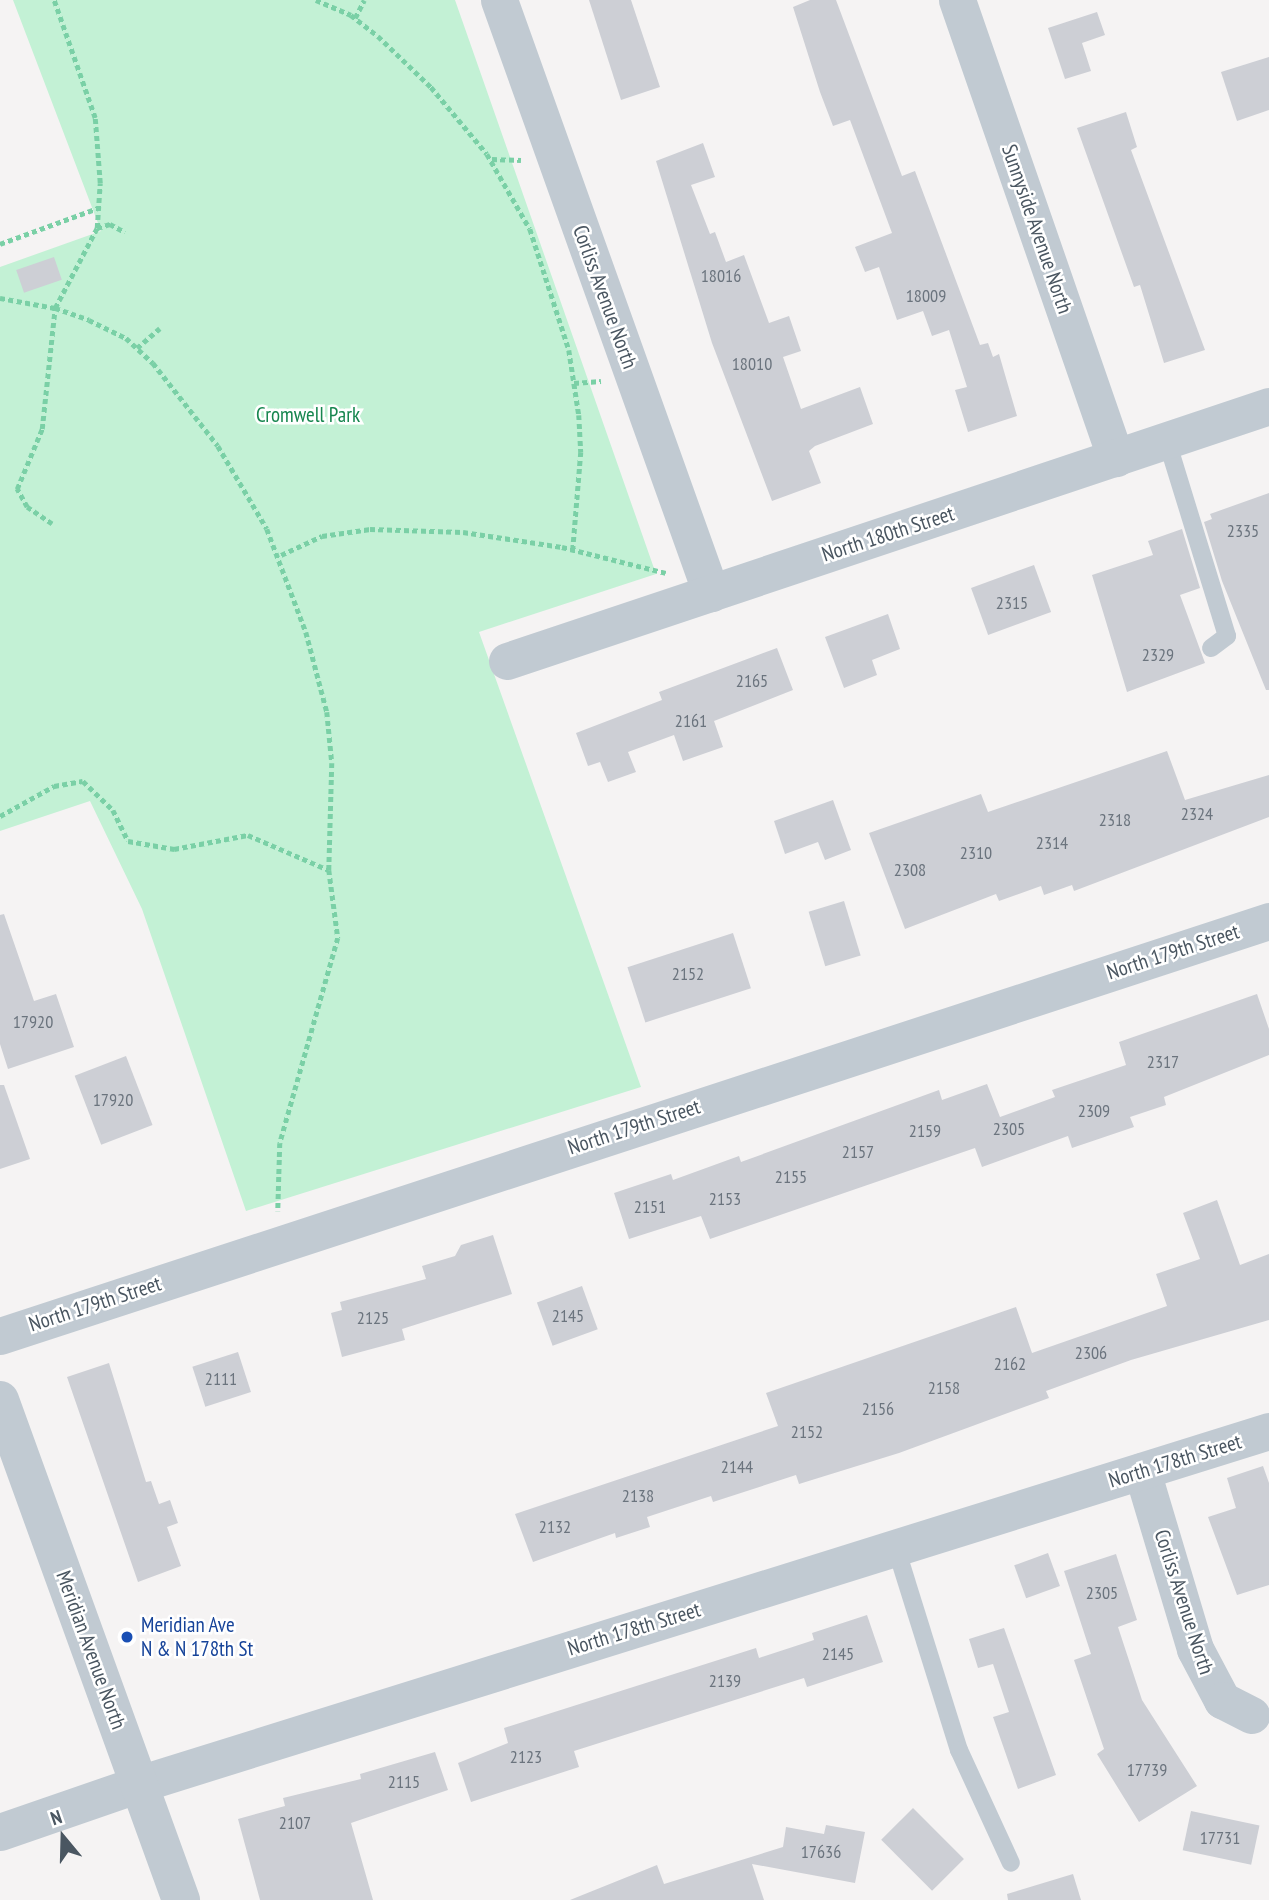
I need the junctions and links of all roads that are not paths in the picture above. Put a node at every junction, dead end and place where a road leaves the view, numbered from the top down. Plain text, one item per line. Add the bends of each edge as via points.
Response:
1 (499, 0) edge
2 (957, 0) edge
3 (1269, 406) edge
4 (1167, 440) junction
5 (1116, 458) junction
6 (711, 593) junction
7 (1211, 649) dead end
8 (507, 661) dead end
9 (1269, 921) edge
10 (0, 1336) edge
11 (0, 1400) edge
12 (1269, 1431) edge
13 (1142, 1471) junction
14 (895, 1548) junction
15 (1251, 1715) dead end
16 (139, 1784) junction
17 (0, 1832) edge
18 (1011, 1863) dead end
19 (181, 1900) edge

1 - 6 street, Corliss Avenue North
2 - 5 street, Sunnyside Avenue North
3 - 4 street, North 180th Street
4 - 5 street, North 180th Street
4 - 7 lane via 1227,636
5 - 6 street, North 180th Street
6 - 8 street, North 180th Street
9 - 10 street, North 179th Street
11 - 16 street, Meridian Avenue North
12 - 13 street, North 178th Street
13 - 14 street, North 178th Street
13 - 15 street, Corliss Avenue North via 1195,1649 1222,1700
14 - 16 street, North 178th Street
14 - 18 lane via 959,1750
16 - 17 street, North 178th Street
16 - 19 street, Meridian Avenue North

